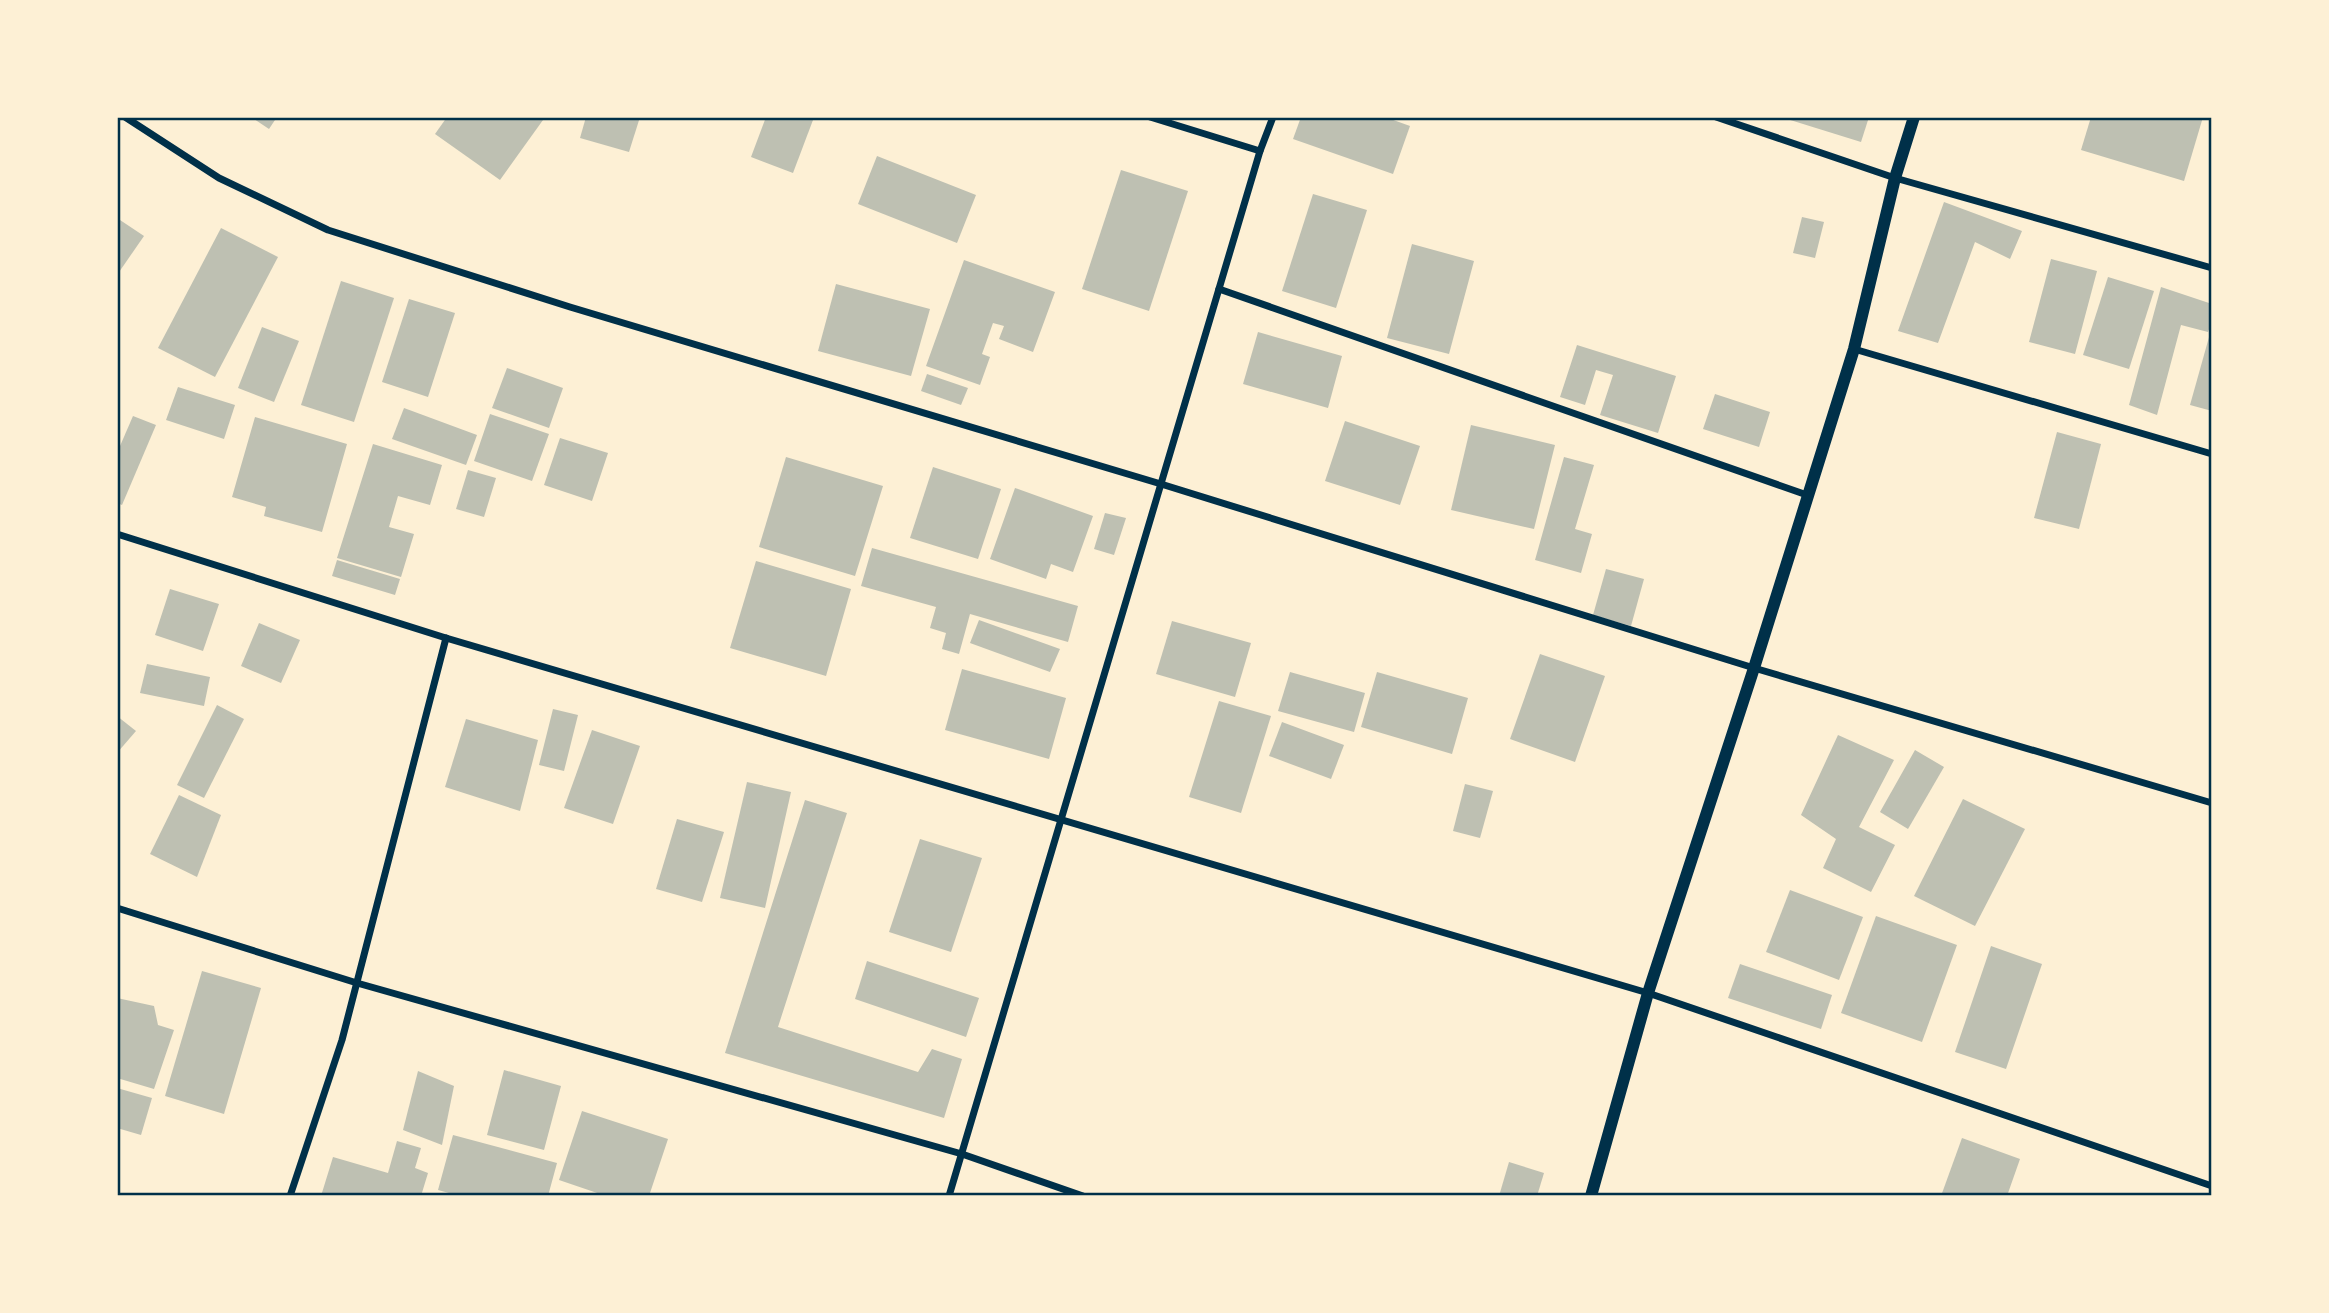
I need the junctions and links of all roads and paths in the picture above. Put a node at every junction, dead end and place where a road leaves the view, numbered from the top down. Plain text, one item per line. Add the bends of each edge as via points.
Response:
1 (125, 117) edge
2 (1150, 117) edge
3 (1273, 117) edge
4 (1716, 117) edge
5 (1914, 117) edge
6 (1260, 151) junction
7 (1895, 178) junction
8 (2212, 268) edge
9 (1219, 289) junction
10 (1854, 349) junction
11 (2212, 454) edge
12 (1161, 484) junction
13 (1807, 495) junction
14 (117, 534) edge
15 (446, 638) junction
16 (1754, 668) junction
17 (2212, 803) edge
18 (1062, 818) junction
19 (117, 908) edge
20 (357, 983) junction
21 (1648, 993) junction
22 (962, 1154) junction
23 (2212, 1186) edge
24 (290, 1196) edge
25 (949, 1196) edge
26 (1083, 1196) edge
27 (1591, 1196) edge

1 - 12 street via 219,178 328,230
2 - 6 street
3 - 6 street
4 - 7 street
5 - 7 street
6 - 9 street
7 - 8 street
7 - 10 street
9 - 12 street
9 - 13 street
10 - 11 street
10 - 13 street
12 - 16 street
12 - 18 street
13 - 16 street
14 - 15 street
15 - 18 street
15 - 20 street
16 - 17 street
16 - 21 street
18 - 21 street
18 - 22 street
19 - 20 street
20 - 22 street
20 - 24 street
21 - 23 street
21 - 27 street
22 - 25 street
22 - 26 street

